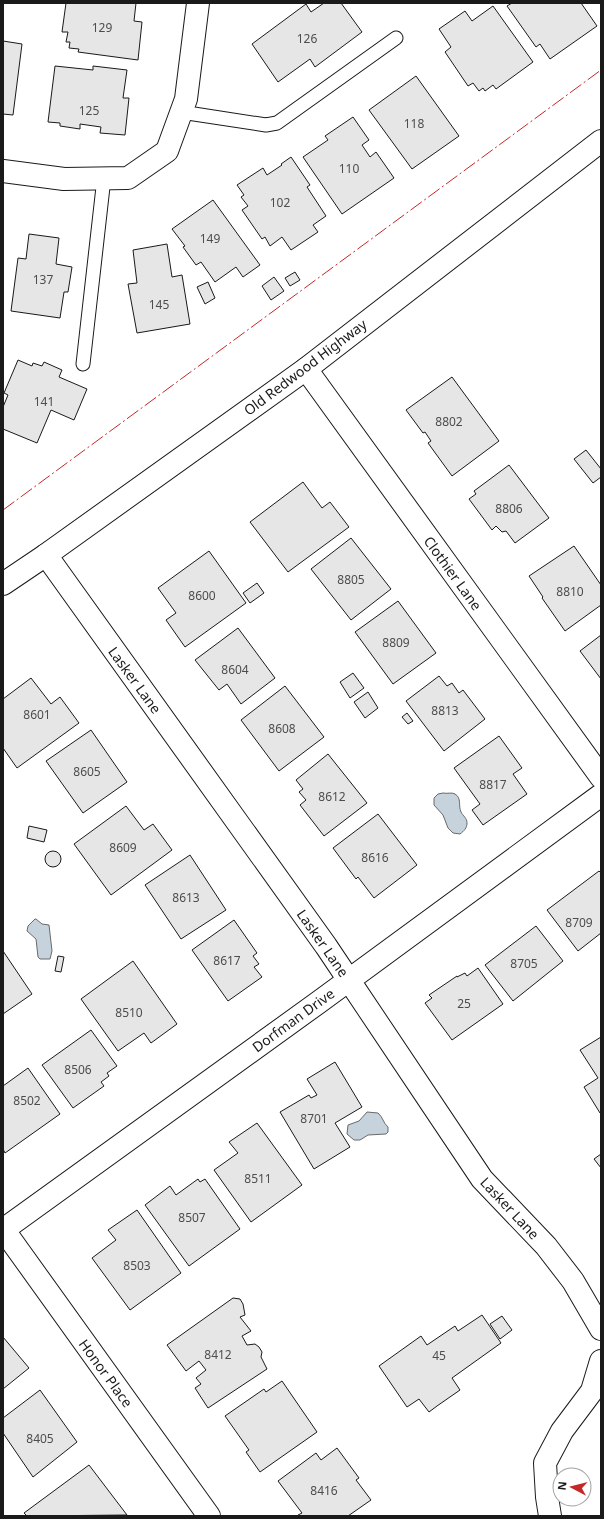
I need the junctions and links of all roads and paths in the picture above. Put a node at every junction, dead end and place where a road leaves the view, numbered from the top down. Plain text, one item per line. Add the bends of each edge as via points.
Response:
1 (198, 3) edge
2 (396, 38) dead end
3 (181, 112) junction
4 (601, 141) edge
5 (3, 171) edge
6 (104, 178) junction
7 (83, 364) dead end
8 (306, 369) junction
9 (46, 555) junction
10 (3, 584) edge
11 (601, 777) edge
12 (601, 795) edge
13 (349, 980) junction
14 (3, 1229) edge
15 (601, 1329) edge
16 (601, 1361) edge
17 (209, 1516) edge
18 (550, 1516) edge

1 - 3 street via 186,100
2 - 3 lane via 277,123 266,125
3 - 6 street via 167,151 128,178
4 - 8 street, Old Redwood Highway
5 - 6 street via 64,179
6 - 7 lane
8 - 9 street, Old Redwood Highway
8 - 11 street, Clothier Lane
9 - 10 street, Old Redwood Highway
9 - 13 street, Lasker Lane
12 - 13 street, Dorfman Drive
13 - 14 street, Dorfman Drive
13 - 15 street, Lasker Lane via 482,1179 546,1246 573,1281
14 - 17 street, Honor Place
16 - 18 street via 592,1392 562,1431 545,1462

